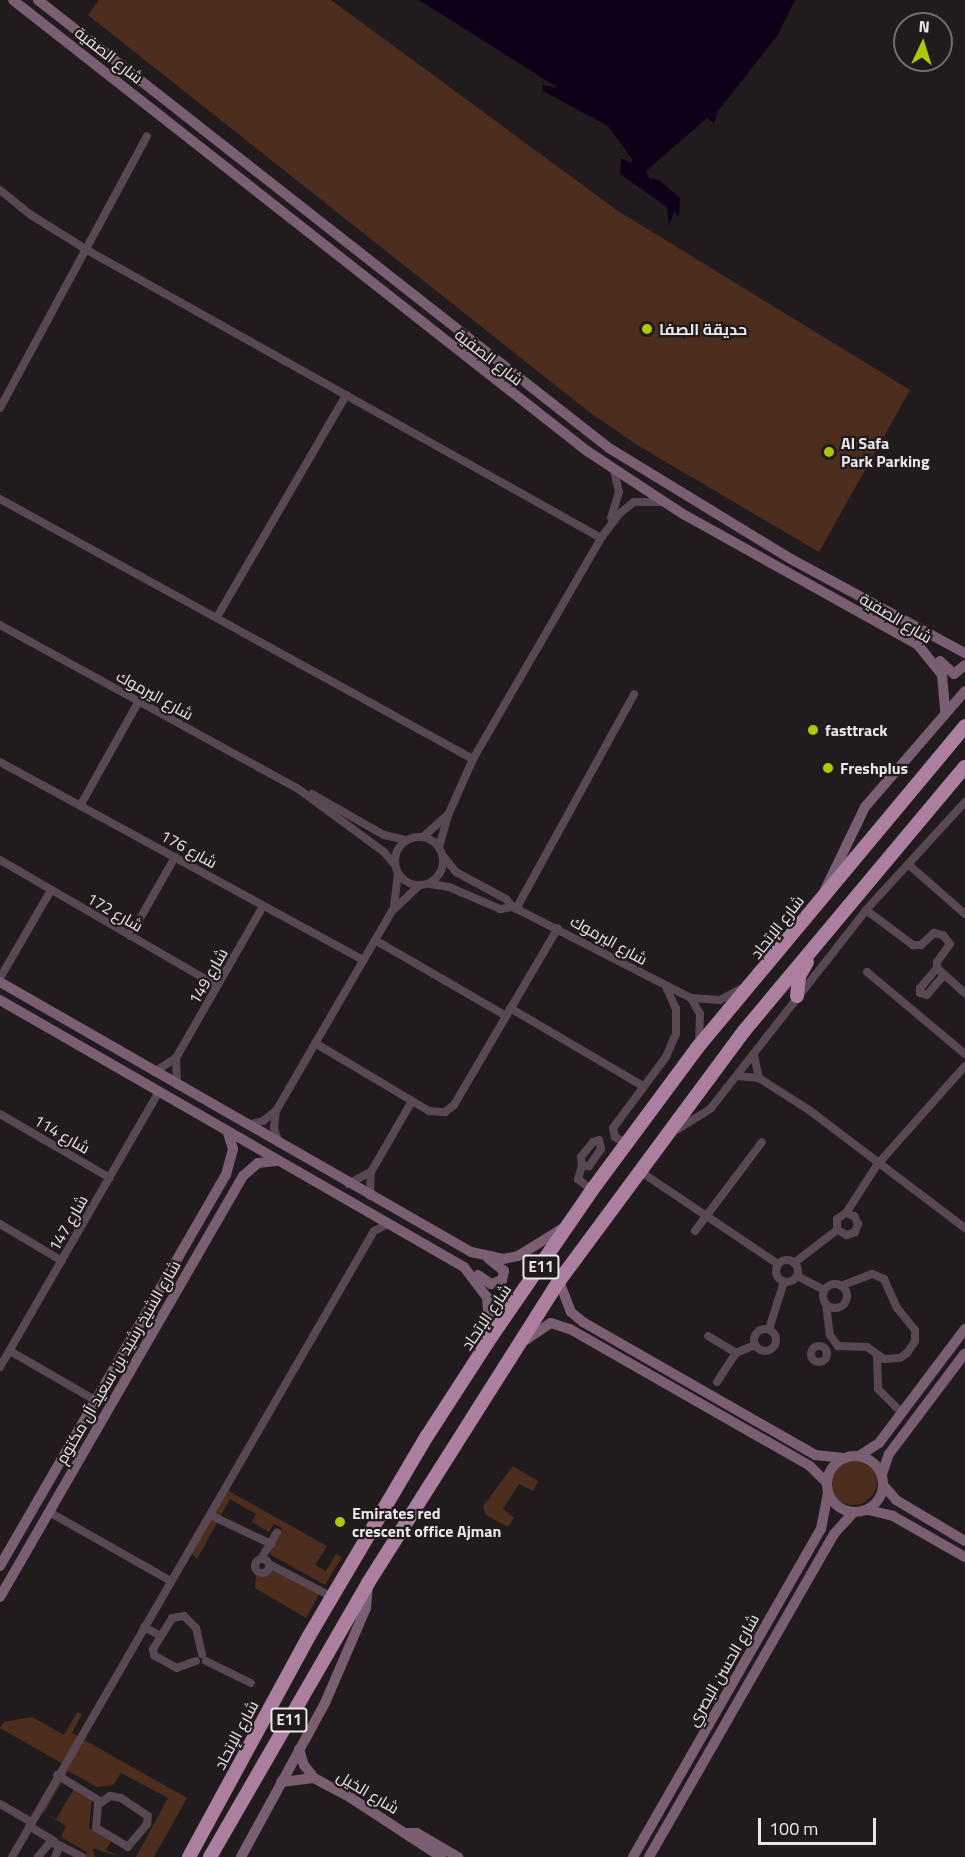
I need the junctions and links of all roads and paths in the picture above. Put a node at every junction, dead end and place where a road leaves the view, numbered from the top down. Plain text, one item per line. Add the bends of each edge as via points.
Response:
1 (12, 0) edge
2 (38, 0) edge
3 (147, 136) dead end
4 (0, 190) edge
5 (87, 250) junction
6 (346, 395) junction
7 (0, 408) edge
8 (614, 471) junction
9 (0, 499) edge
10 (665, 503) junction
11 (603, 535) junction
12 (217, 617) junction
13 (0, 625) edge
14 (949, 646) junction
15 (927, 652) junction
16 (965, 653) edge
17 (965, 663) edge
18 (965, 691) edge
19 (634, 694) dead end
20 (138, 701) junction
21 (945, 712) junction
22 (962, 733) edge
23 (473, 759) junction
24 (0, 762) edge
25 (965, 767) edge
26 (297, 788) junction
27 (965, 802) edge
28 (80, 806) junction
29 (449, 813) junction
30 (423, 837) junction
31 (406, 840) junction
32 (439, 847) junction
33 (443, 856) junction
34 (176, 857) junction
35 (0, 860) edge
36 (909, 865) junction
37 (396, 869) junction
38 (424, 885) junction
39 (51, 890) junction
40 (822, 896) junction
41 (263, 906) junction
42 (514, 908) junction
43 (866, 910) junction
44 (392, 911) junction
45 (965, 914) edge
46 (558, 928) junction
47 (130, 936) junction
48 (819, 938) junction
49 (375, 940) junction
50 (363, 960) junction
51 (937, 968) junction
52 (867, 972) dead end
53 (944, 975) junction
54 (0, 980) edge
55 (755, 983) junction
56 (217, 986) junction
57 (665, 986) junction
58 (965, 993) edge
59 (797, 996) junction
60 (691, 998) junction
61 (0, 1000) edge
62 (510, 1008) junction
63 (506, 1016) junction
64 (315, 1044) junction
65 (697, 1048) junction
66 (965, 1054) edge
67 (754, 1055) junction
68 (176, 1059) junction
69 (154, 1072) junction
70 (963, 1072) edge
71 (737, 1076) junction
72 (759, 1078) junction
73 (146, 1084) junction
74 (177, 1085) junction
75 (643, 1086) junction
76 (159, 1092) junction
77 (412, 1101) junction
78 (276, 1111) junction
79 (0, 1114) edge
80 (247, 1125) junction
81 (228, 1132) junction
82 (612, 1132) junction
83 (762, 1142) dead end
84 (280, 1144) junction
85 (627, 1144) junction
86 (656, 1150) junction
87 (277, 1161) junction
88 (877, 1165) junction
89 (371, 1172) junction
90 (641, 1172) junction
91 (110, 1178) junction
92 (221, 1183) junction
93 (348, 1184) junction
94 (592, 1190) junction
95 (234, 1191) junction
96 (370, 1197) junction
97 (846, 1213) junction
98 (373, 1215) junction
99 (706, 1218) junction
100 (0, 1224) edge
101 (388, 1224) junction
102 (570, 1224) junction
103 (965, 1228) edge
104 (374, 1230) junction
105 (837, 1230) junction
106 (695, 1231) dead end
107 (486, 1257) junction
108 (62, 1260) junction
109 (794, 1263) junction
110 (778, 1264) junction
111 (470, 1271) junction
112 (797, 1276) junction
113 (559, 1281) junction
114 (784, 1282) junction
115 (841, 1286) junction
116 (825, 1290) junction
117 (826, 1304) junction
118 (769, 1329) junction
119 (965, 1329) edge
120 (708, 1335) dead end
121 (830, 1335) junction
122 (489, 1340) junction
123 (755, 1346) junction
124 (821, 1347) dead end
125 (514, 1349) junction
126 (10, 1351) junction
127 (736, 1353) junction
128 (965, 1353) edge
129 (877, 1356) junction
130 (0, 1367) edge
131 (717, 1382) dead end
132 (96, 1400) junction
133 (902, 1413) junction
134 (859, 1456) junction
135 (844, 1458) junction
136 (882, 1474) junction
137 (826, 1482) junction
138 (884, 1486) junction
139 (828, 1494) junction
140 (868, 1510) junction
141 (49, 1512) junction
142 (854, 1513) junction
143 (210, 1515) junction
144 (278, 1532) dead end
145 (965, 1541) edge
146 (271, 1544) junction
147 (12, 1545) junction
148 (26, 1552) junction
149 (965, 1557) edge
150 (261, 1559) junction
151 (3, 1561) edge
152 (269, 1564) junction
153 (18, 1565) junction
154 (171, 1581) junction
155 (368, 1583) junction
156 (0, 1597) edge
157 (332, 1597) junction
158 (144, 1627) junction
159 (161, 1636) junction
160 (204, 1658) junction
161 (251, 1683) dead end
162 (299, 1749) junction
163 (57, 1775) junction
164 (314, 1779) junction
165 (281, 1782) junction
166 (100, 1801) junction
167 (0, 1804) edge
168 (30, 1824) junction
169 (405, 1833) junction
170 (56, 1843) junction
171 (12, 1857) edge
172 (38, 1857) edge
173 (55, 1857) edge
174 (82, 1857) edge
175 (189, 1857) edge
176 (210, 1857) edge
177 (241, 1857) edge
178 (441, 1857) edge
179 (458, 1857) edge
180 (633, 1857) edge
181 (649, 1857) edge

1 - 8 main road, شارع الصفية
2 - 14 main road, شارع الصفية via 609,448 700,506
3 - 5 street
4 - 5 street
5 - 6 street
5 - 7 street
6 - 11 street
6 - 12 street
8 - 10 main road, شارع الصفية
8 - 11 street via 618,500
9 - 12 street
10 - 11 street via 634,502
10 - 15 main road, شارع الصفية
11 - 23 street
12 - 23 street
13 - 20 street, شارع اليرموك
14 - 16 main road, شارع الصفية
14 - 17 main road
15 - 17 main road via 951,673 961,672
15 - 21 main road, شارع الصفية via 945,684
18 - 21 main road
19 - 42 street
20 - 26 street, شارع اليرموك
20 - 28 street
21 - 40 main road via 865,807
22 - 40 highway, شارع الإتحاد / E11
23 - 29 street
24 - 28 street, شارع 176
25 - 48 highway, E11
26 - 31 street, شارع اليرموك via 384,835
26 - 37 street, شارع اليرموك via 384,852
27 - 36 street
28 - 34 street, شارع 176
29 - 30 street
29 - 32 street
30 - 31 street
30 - 32 street
31 - 37 street via 397,851
32 - 33 street
33 - 38 street via 439,876
33 - 42 street, شارع اليرموك via 456,872 506,899
34 - 41 street, شارع 176
34 - 47 street
35 - 39 street, شارع 172
36 - 43 street
36 - 45 street
37 - 38 street via 407,882
37 - 44 street
38 - 42 street, شارع اليرموك via 449,887 500,909
38 - 44 street
39 - 47 street, شارع 172
39 - 54 street
40 - 55 highway, شارع الإتحاد / E11
41 - 50 street, شارع 176
41 - 56 street, شارع 149
42 - 46 street, شارع اليرموك
43 - 51 street via 913,945 921,945 934,933 943,934 950,944
43 - 59 street
44 - 49 street
46 - 57 street, شارع اليرموك
46 - 62 street
47 - 56 street, شارع 172
48 - 59 highway via 799,976
48 - 86 highway, E11
49 - 50 street
49 - 63 street
50 - 64 street
51 - 53 street
51 - 53 street via 920,993 927,995
52 - 66 street
53 - 58 street
54 - 69 main road
55 - 60 street, شارع اليرموك via 720,1000
55 - 65 highway, شارع الإتحاد / E11
56 - 68 street, شارع 149
57 - 60 street, شارع اليرموك
57 - 75 street via 676,1009 676,1034 666,1057
59 - 67 street
60 - 65 street via 700,1014
61 - 73 main road
62 - 63 street
62 - 75 street
63 - 77 street via 450,1109 435,1113
64 - 77 street
64 - 78 street
65 - 85 highway, شارع الإتحاد / E11
67 - 71 street
67 - 72 street
68 - 69 street
68 - 74 street
69 - 73 main road
69 - 74 main road
70 - 88 street
71 - 72 street
71 - 86 street via 707,1113 685,1122
72 - 88 street via 809,1110
73 - 76 main road
74 - 80 main road
75 - 82 street
76 - 81 main road
76 - 91 street, شارع 147
77 - 89 street
78 - 80 street via 263,1121
78 - 84 street via 274,1128
79 - 91 street, شارع 114
80 - 84 main road
81 - 87 main road
81 - 92 main road, شارع الشيخ رشيد بن سعيد آل مكتوم via 232,1158
82 - 85 street
82 - 94 street via 600,1141 602,1147 590,1164 582,1166 578,1179
83 - 99 street
84 - 93 main road
85 - 94 highway, شارع الإتحاد / E11
86 - 90 highway, E11
87 - 95 main road, شارع الشيخ رشيد بن سعيد آل مكتوم via 252,1166
87 - 98 main road
88 - 97 street
88 - 103 street
89 - 93 street
89 - 96 street
90 - 99 street
90 - 113 highway, E11
91 - 108 street, شارع 147
92 - 95 main road via 229,1182
92 - 132 main road, شارع الشيخ رشيد بن سعيد آل مكتوم
93 - 96 main road
94 - 102 highway, شارع الإتحاد / E11
95 - 141 main road, شارع الشيخ رشيد بن سعيد آل مكتوم
96 - 107 main road
97 - 105 street via 837,1218
97 - 105 street via 856,1218 856,1229 847,1235
98 - 101 main road
98 - 104 street
99 - 106 street
99 - 110 street
100 - 108 street
101 - 104 street
101 - 111 main road
102 - 107 main road via 518,1256
102 - 122 highway, شارع الإتحاد / E11
104 - 143 street
105 - 109 street
107 - 111 main road via 504,1271 500,1283 490,1284
108 - 126 street, شارع 147
109 - 110 street via 786,1260
109 - 112 street
110 - 114 street via 776,1275
111 - 122 main road via 490,1305
112 - 114 street
112 - 116 street
113 - 125 highway, E11
113 - 135 main road via 571,1312 583,1322 815,1455
114 - 118 street
115 - 116 street via 830,1285
115 - 117 street via 847,1296 844,1304 837,1308
115 - 129 street via 872,1274 880,1276 897,1308 915,1330 915,1341 900,1358
116 - 117 street
117 - 121 street
118 - 123 street via 756,1332
118 - 123 street via 775,1335 775,1346 765,1351
119 - 133 main road
120 - 127 street
121 - 124 street
121 - 129 street via 838,1346 862,1346
122 - 157 highway, شارع الإتحاد / E11
123 - 127 street
125 - 137 main road via 550,1323 570,1329 810,1467
125 - 155 highway, E11
126 - 130 street, شارع 147
126 - 132 street
127 - 131 street
128 - 136 main road via 889,1454
129 - 133 street via 878,1389
132 - 147 main road, شارع الشيخ رشيد بن سعيد آل مكتوم
133 - 134 main road via 879,1443
134 - 135 main road
134 - 136 main road via 873,1462
135 - 137 main road via 832,1467
136 - 138 main road
137 - 139 main road
138 - 140 main road via 879,1500
138 - 145 main road via 896,1500
139 - 142 main road via 838,1507
139 - 180 main road, شارع الحسن البصري via 821,1529
140 - 142 main road
140 - 149 main road via 893,1516
141 - 148 main road, شارع الشيخ رشيد بن سعيد آل مكتوم
141 - 154 street
142 - 181 main road, شارع الحسن البصري via 836,1530
143 - 146 street
143 - 154 street
144 - 146 street
146 - 150 street
147 - 148 main road via 19,1552
147 - 151 main road, شارع الشيخ رشيد بن سعيد آل مكتوم
148 - 153 main road, شارع الشيخ رشيد بن سعيد آل مكتوم
150 - 152 street
150 - 152 street via 254,1565 259,1573 265,1573
151 - 153 main road via 12,1556
152 - 157 street
153 - 156 main road, شارع الشيخ رشيد بن سعيد آل مكتوم
154 - 158 street
155 - 162 main road via 363,1617 325,1703
155 - 176 highway, E11
157 - 175 highway, شارع الإتحاد / E11
158 - 159 street
158 - 163 street
159 - 160 street via 153,1649 156,1656 177,1668
159 - 160 street via 172,1618 184,1616 199,1632
160 - 161 street
162 - 164 main road, شارع الخيل
162 - 165 main road
163 - 166 street
163 - 168 street
164 - 165 main road, شارع الخيل
164 - 169 main road, شارع الخيل
165 - 177 main road
166 - 166 street via 97,1830 124,1847 132,1846 147,1824 146,1813 116,1796
167 - 168 street
168 - 170 street
168 - 171 street
169 - 178 main road, شارع الخيل
169 - 179 main road, شارع الخيل via 417,1833
170 - 172 street via 46,1843
170 - 173 street
170 - 174 street

